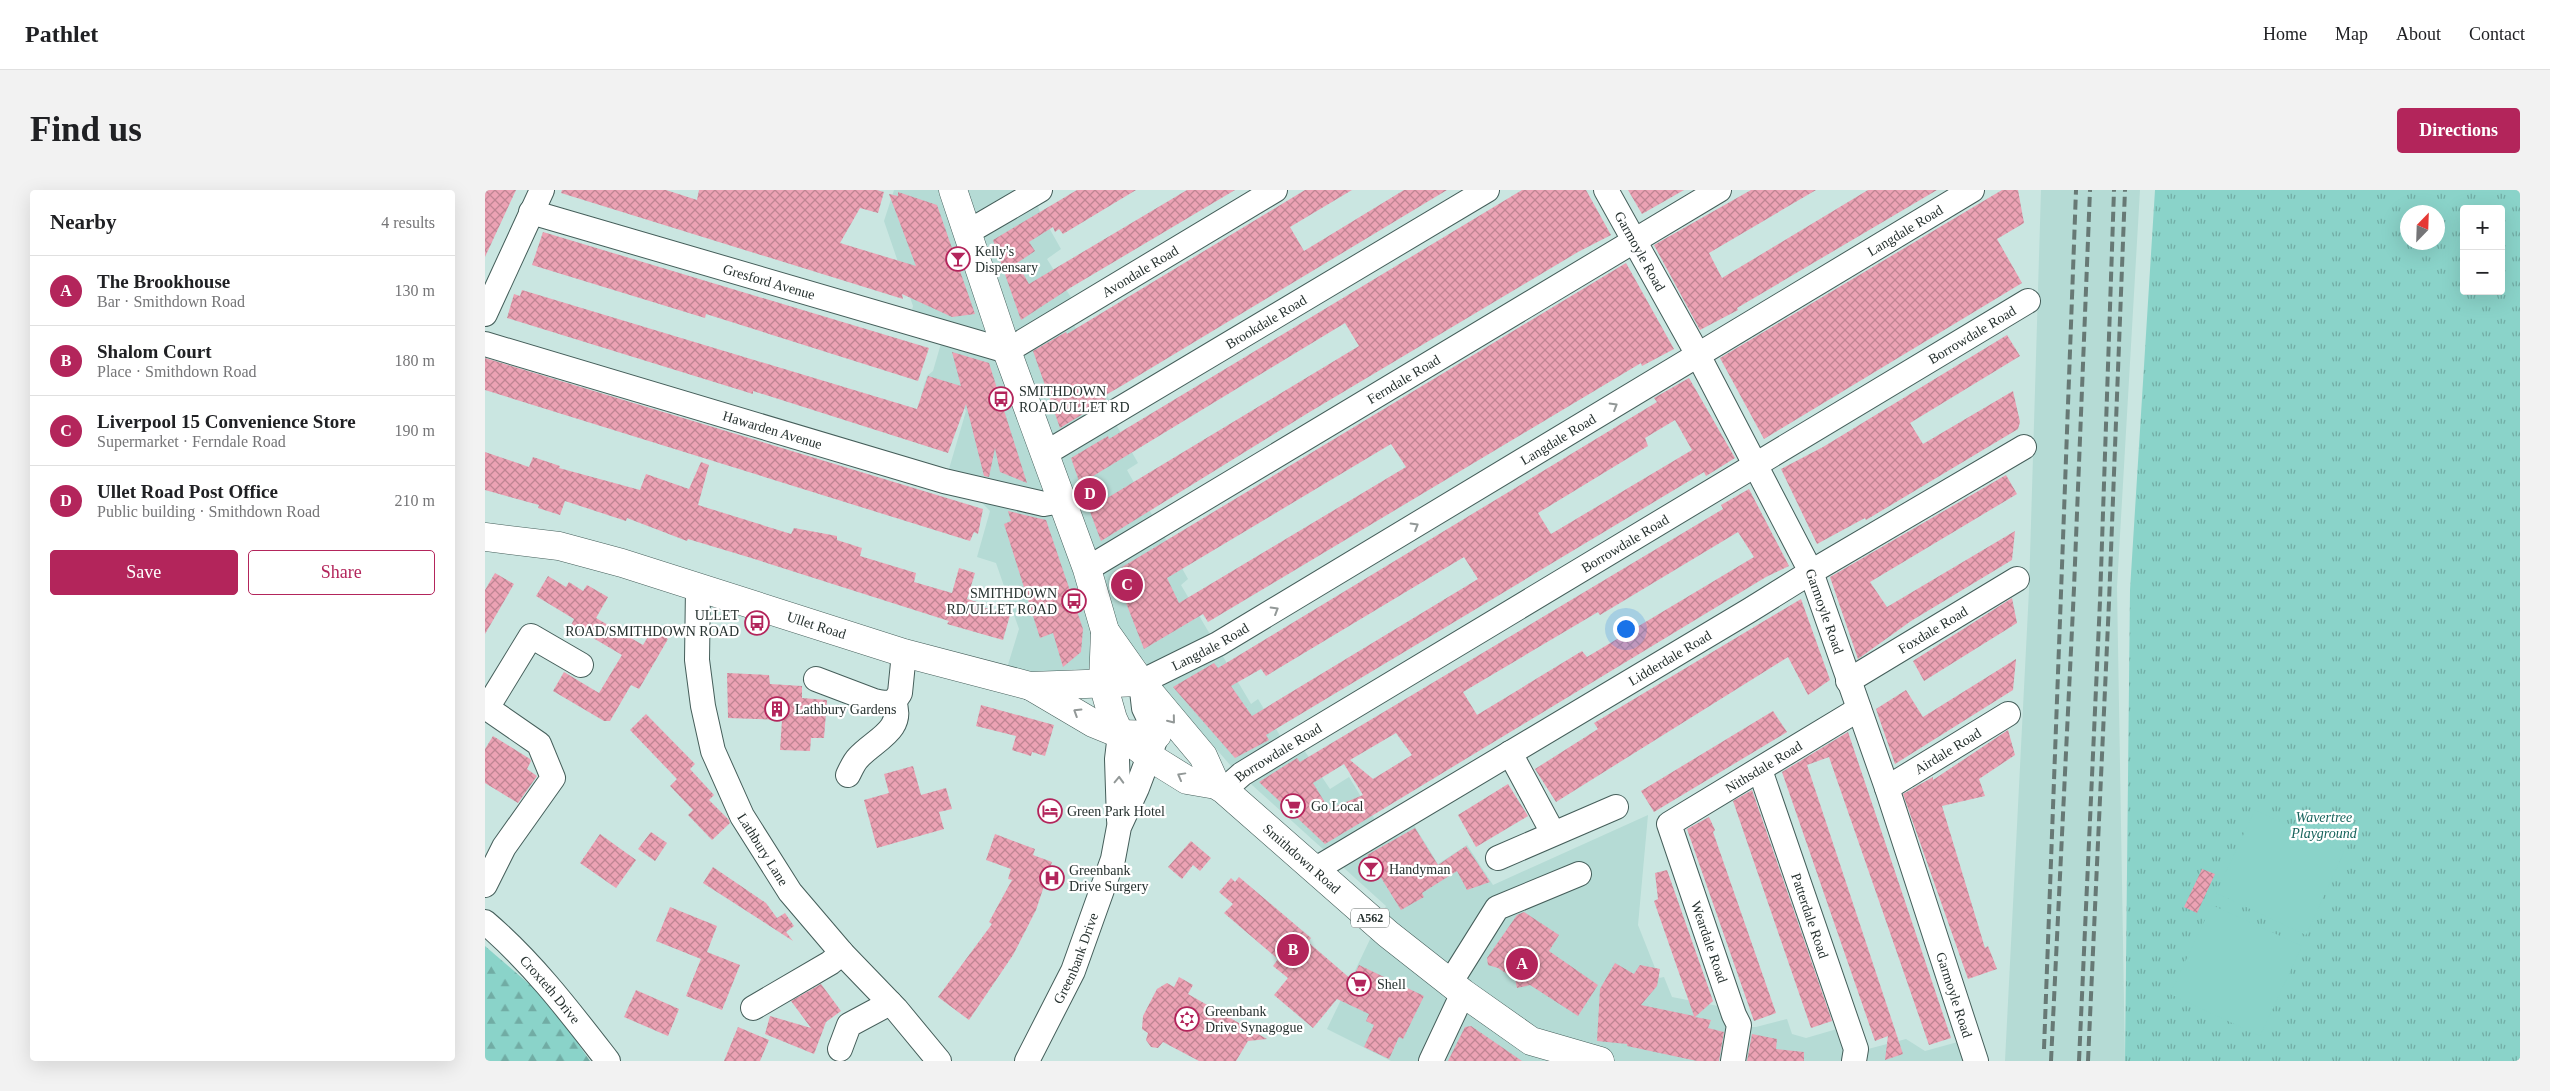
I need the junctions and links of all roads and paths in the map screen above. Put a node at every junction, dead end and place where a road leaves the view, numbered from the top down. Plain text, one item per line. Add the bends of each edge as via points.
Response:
1 (541, 190) edge
2 (953, 190) edge
3 (1041, 190) edge
4 (1275, 190) edge
5 (1487, 190) edge
6 (1606, 190) edge
7 (1719, 190) edge
8 (1972, 190) edge
9 (531, 212) junction
10 (967, 232) junction
11 (1635, 240) junction
12 (2029, 301) dead end
13 (485, 314) edge
14 (485, 344) edge
15 (1007, 351) junction
16 (1698, 355) junction
17 (2025, 447) dead end
18 (1046, 453) junction
19 (1755, 466) junction
20 (1061, 501) junction
21 (485, 537) edge
22 (1087, 569) junction
23 (1811, 572) junction
24 (2017, 579) dead end
25 (698, 588) junction
26 (1105, 631) junction
27 (904, 653) junction
28 (581, 666) dead end
29 (816, 679) dead end
30 (1848, 681) junction
31 (1141, 682) junction
32 (1103, 684) junction
33 (1031, 686) junction
34 (894, 702) junction
35 (1859, 709) junction
36 (2008, 714) dead end
37 (1120, 734) junction
38 (1154, 746) junction
39 (1510, 753) junction
40 (1760, 770) junction
41 (847, 775) dead end
42 (1220, 787) junction
43 (1887, 788) junction
44 (1616, 807) dead end
45 (1669, 824) joint
46 (1119, 827) junction
47 (1553, 833) junction
48 (1498, 858) dead end
49 (1316, 869) junction
50 (1579, 874) dead end
51 (485, 885) edge
52 (485, 922) edge
53 (842, 953) junction
54 (1457, 988) junction
55 (890, 1003) junction
56 (753, 1008) dead end
57 (839, 1048) dead end
58 (1537, 1051) edge
59 (608, 1061) edge
60 (939, 1061) edge
61 (1027, 1061) edge
62 (1431, 1061) edge
63 (1600, 1061) edge
64 (1733, 1061) edge
65 (1854, 1061) edge
66 (1977, 1061) edge

1 - 9 street
2 - 10 main road, Smithdown Road / A562
3 - 10 street
4 - 15 street, Avondale Road
5 - 18 street, Brookdale Road
6 - 11 street, Garmoyle Road
7 - 11 street, Ferndale Road
8 - 16 street, Langdale Road
9 - 13 street
9 - 15 street, Gresford Avenue
10 - 15 main road, Smithdown Road / A562
11 - 16 street, Garmoyle Road
11 - 22 street, Ferndale Road
12 - 19 street, Borrowdale Road
14 - 20 street, Hawarden Avenue via 944,481 1044,504
15 - 18 main road, Smithdown Road / A562
16 - 19 street, Garmoyle Road
31 -> 16 street, Langdale Road via 1219,644
17 - 23 street, Lidderdale Road
18 - 20 main road, Smithdown Road / A562
19 - 23 street, Garmoyle Road
19 - 42 street, Borrowdale Road
20 - 22 main road, Smithdown Road / A562
21 - 25 main road, Ullet Road via 559,546
22 - 26 main road, Smithdown Road / A562
23 - 30 street, Garmoyle Road
23 - 39 street, Lidderdale Road
24 - 30 street, Foxdale Road
25 - 27 main road, Ullet Road
25 - 53 street, Lathbury Lane via 697,660 713,751 742,816 790,892
26 - 31 main road, Smithdown Road / A562
26 - 32 main road, Smithdown Road / A562
27 - 33 main road, Ullet Road
27 - 34 street via 900,693
28 - 51 street via 531,636 487,708 539,744 553,778 504,847
29 - 34 street via 883,703
30 - 35 street, Garmoyle Road
31 - 32 main road, Ullet Road
31 - 38 street
31 -> 42 main road, Smithdown Road / A562 via 1203,756
32 - 33 main road, Ullet Road
32 - 37 main road, Smithdown Road / A562
37 -> 33 main road, Ullet Road via 1093,723
34 - 41 street via 897,719 893,728 857,759
35 - 40 street, Nithsdale Road
35 - 43 street, Garmoyle Road
36 - 43 street, Airdale Road
37 - 38 main road
46 -> 37 street via 1117,759
42 -> 38 main road via 1187,780
38 - 46 street, Greenbank Drive
39 - 47 street
39 - 49 street, Lidderdale Road
40 - 45 street, Nithsdale Road
40 - 65 street, Patterdale Road via 1856,1049
42 - 49 main road, Smithdown Road / A562
43 - 66 street, Garmoyle Road
44 - 47 street
45 - 64 street, Weardale Road via 1739,1025
46 - 61 street, Greenbank Drive via 1113,859 1073,971
47 - 48 street
49 - 54 main road, Smithdown Road / A562 via 1388,934
50 - 54 street via 1497,908
52 - 59 street, Croxteth Drive via 545,980
53 - 55 street, Lathbury Lane
53 - 56 street
54 - 58 main road, Smithdown Road / A562
54 - 62 street
55 - 57 street via 849,1025
55 - 60 street, Lathbury Lane
58 - 63 main road, Smithdown Road / A562

